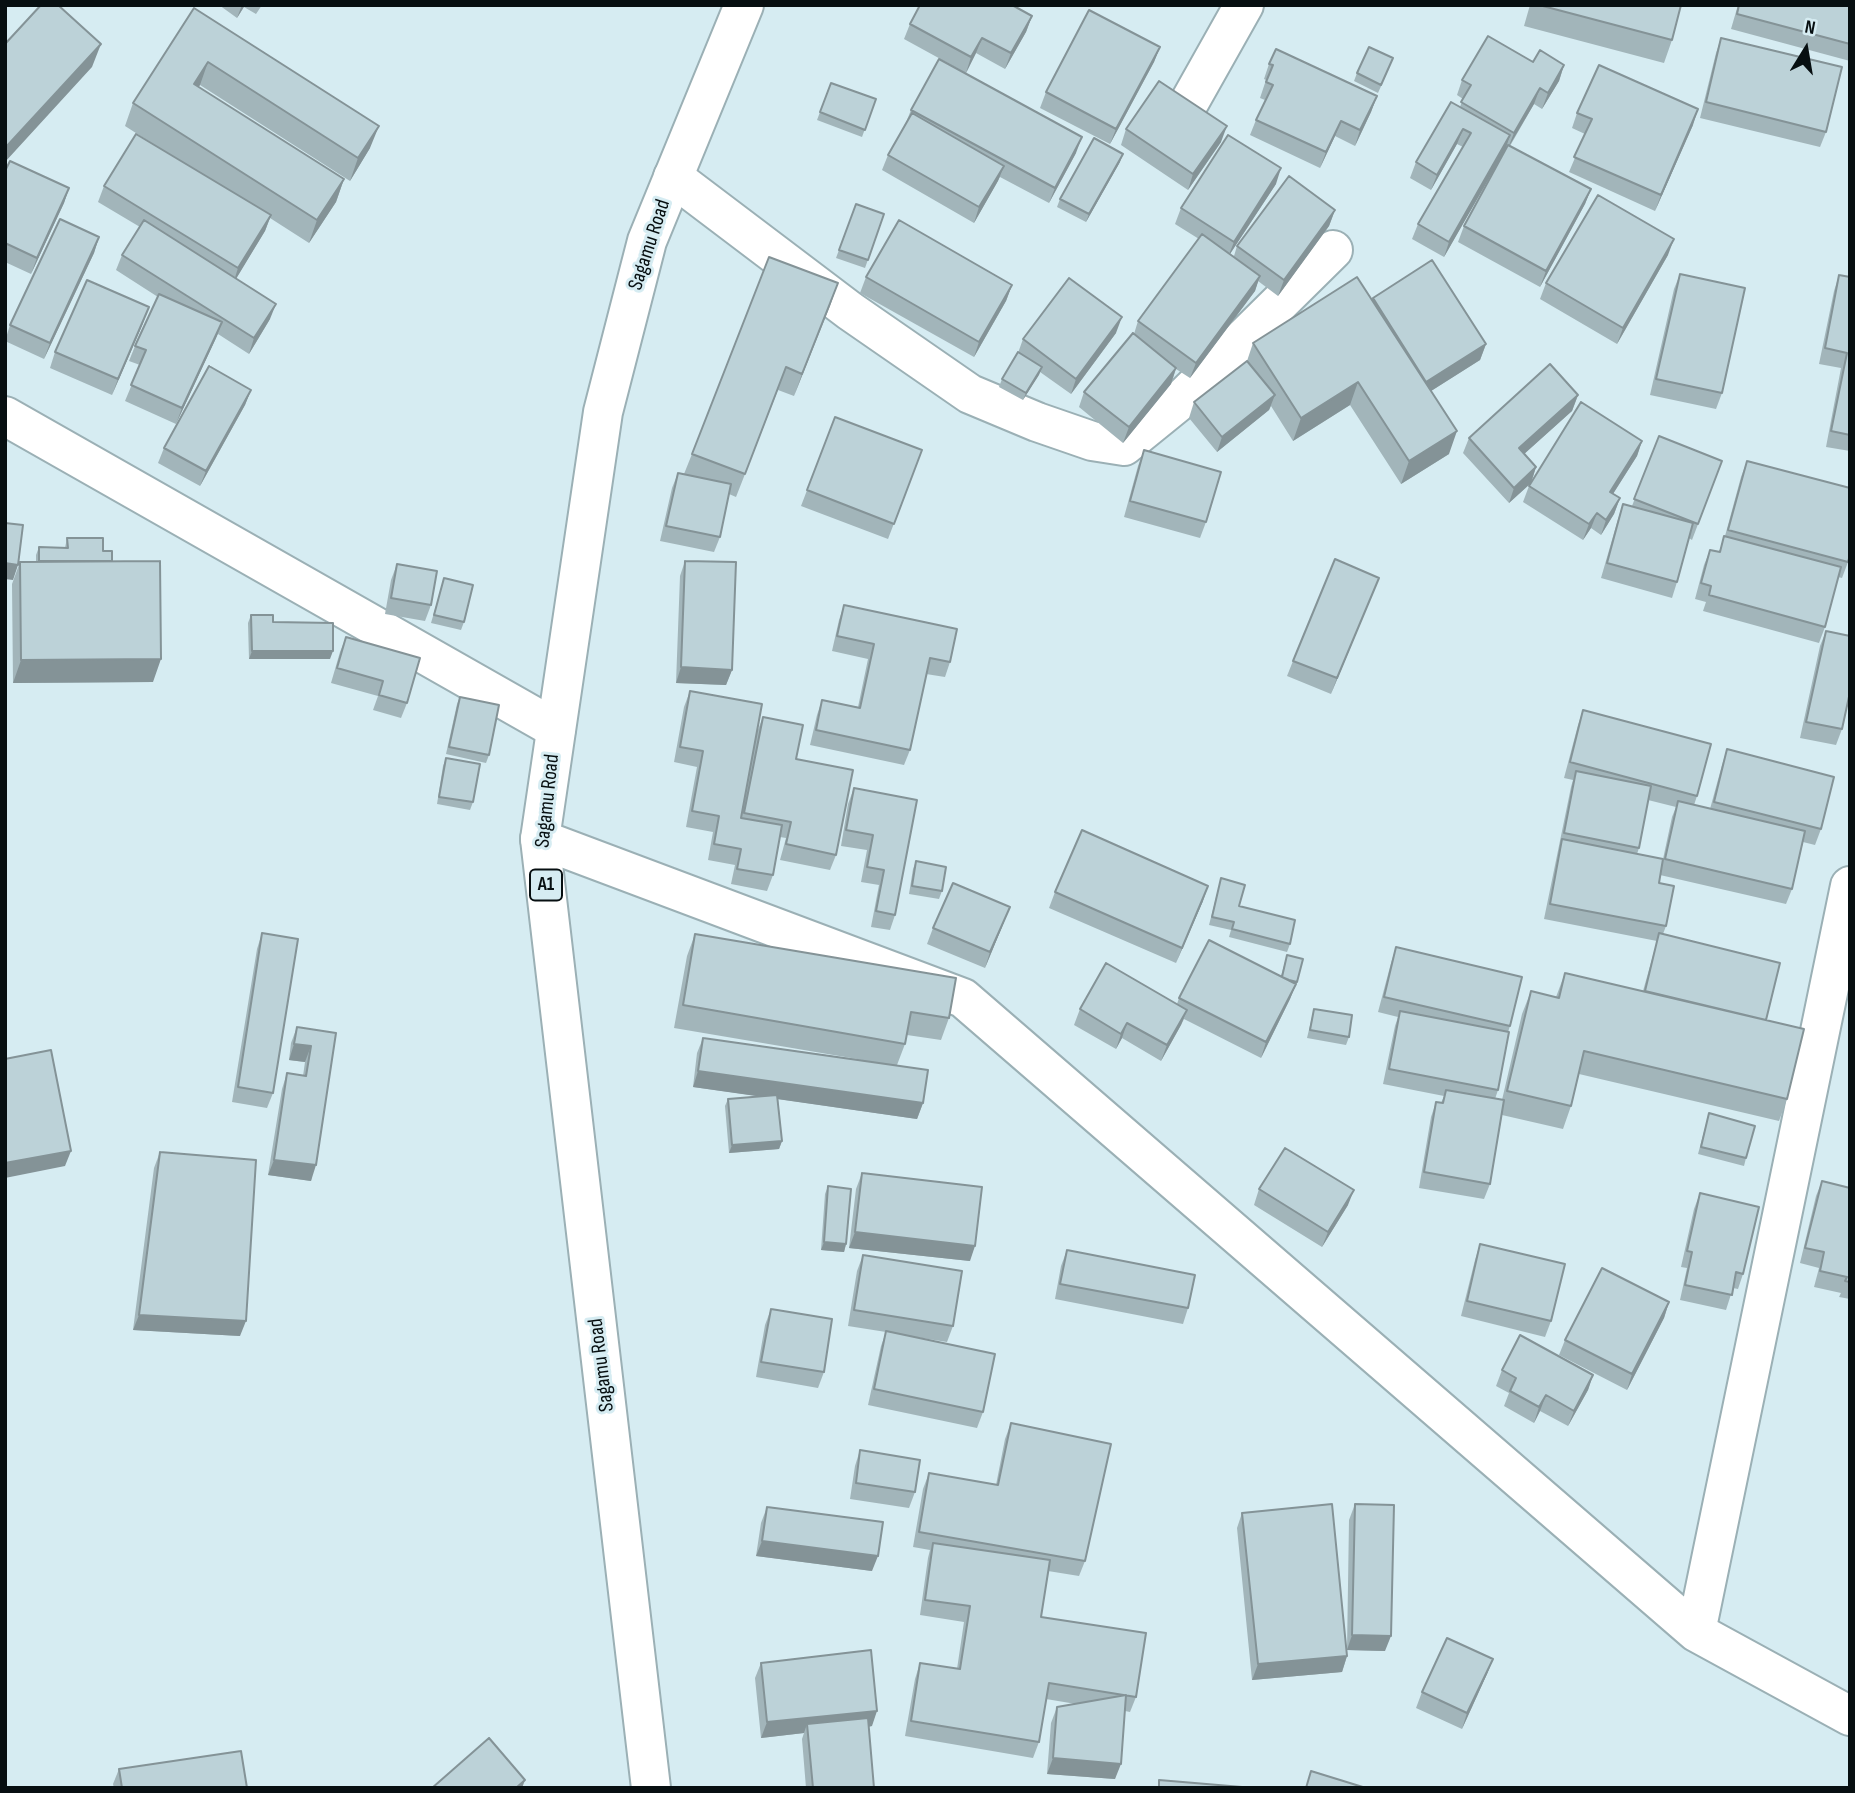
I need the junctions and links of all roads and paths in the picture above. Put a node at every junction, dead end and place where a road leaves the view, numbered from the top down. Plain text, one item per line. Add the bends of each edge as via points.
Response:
1 (744, 5) edge
2 (1244, 5) edge
3 (1190, 101) edge
4 (673, 177) junction
5 (1333, 250) dead end
6 (5, 416) edge
7 (556, 729) junction
8 (540, 839) junction
9 (1850, 886) edge
10 (1696, 1632) junction
11 (1850, 1716) edge
12 (651, 1788) edge

1 - 4 main road, Sagamu Road / A1
2 - 3 main road
4 - 5 main road via 850,311 970,394 1081,437 1124,446 1182,399
4 - 7 main road, Sagamu Road / A1 via 647,241 603,412
6 - 7 main road
7 - 8 main road, Sagamu Road / A1
8 - 10 main road via 963,998
8 - 12 main road, Sagamu Road / A1
9 - 10 main road
10 - 11 main road

